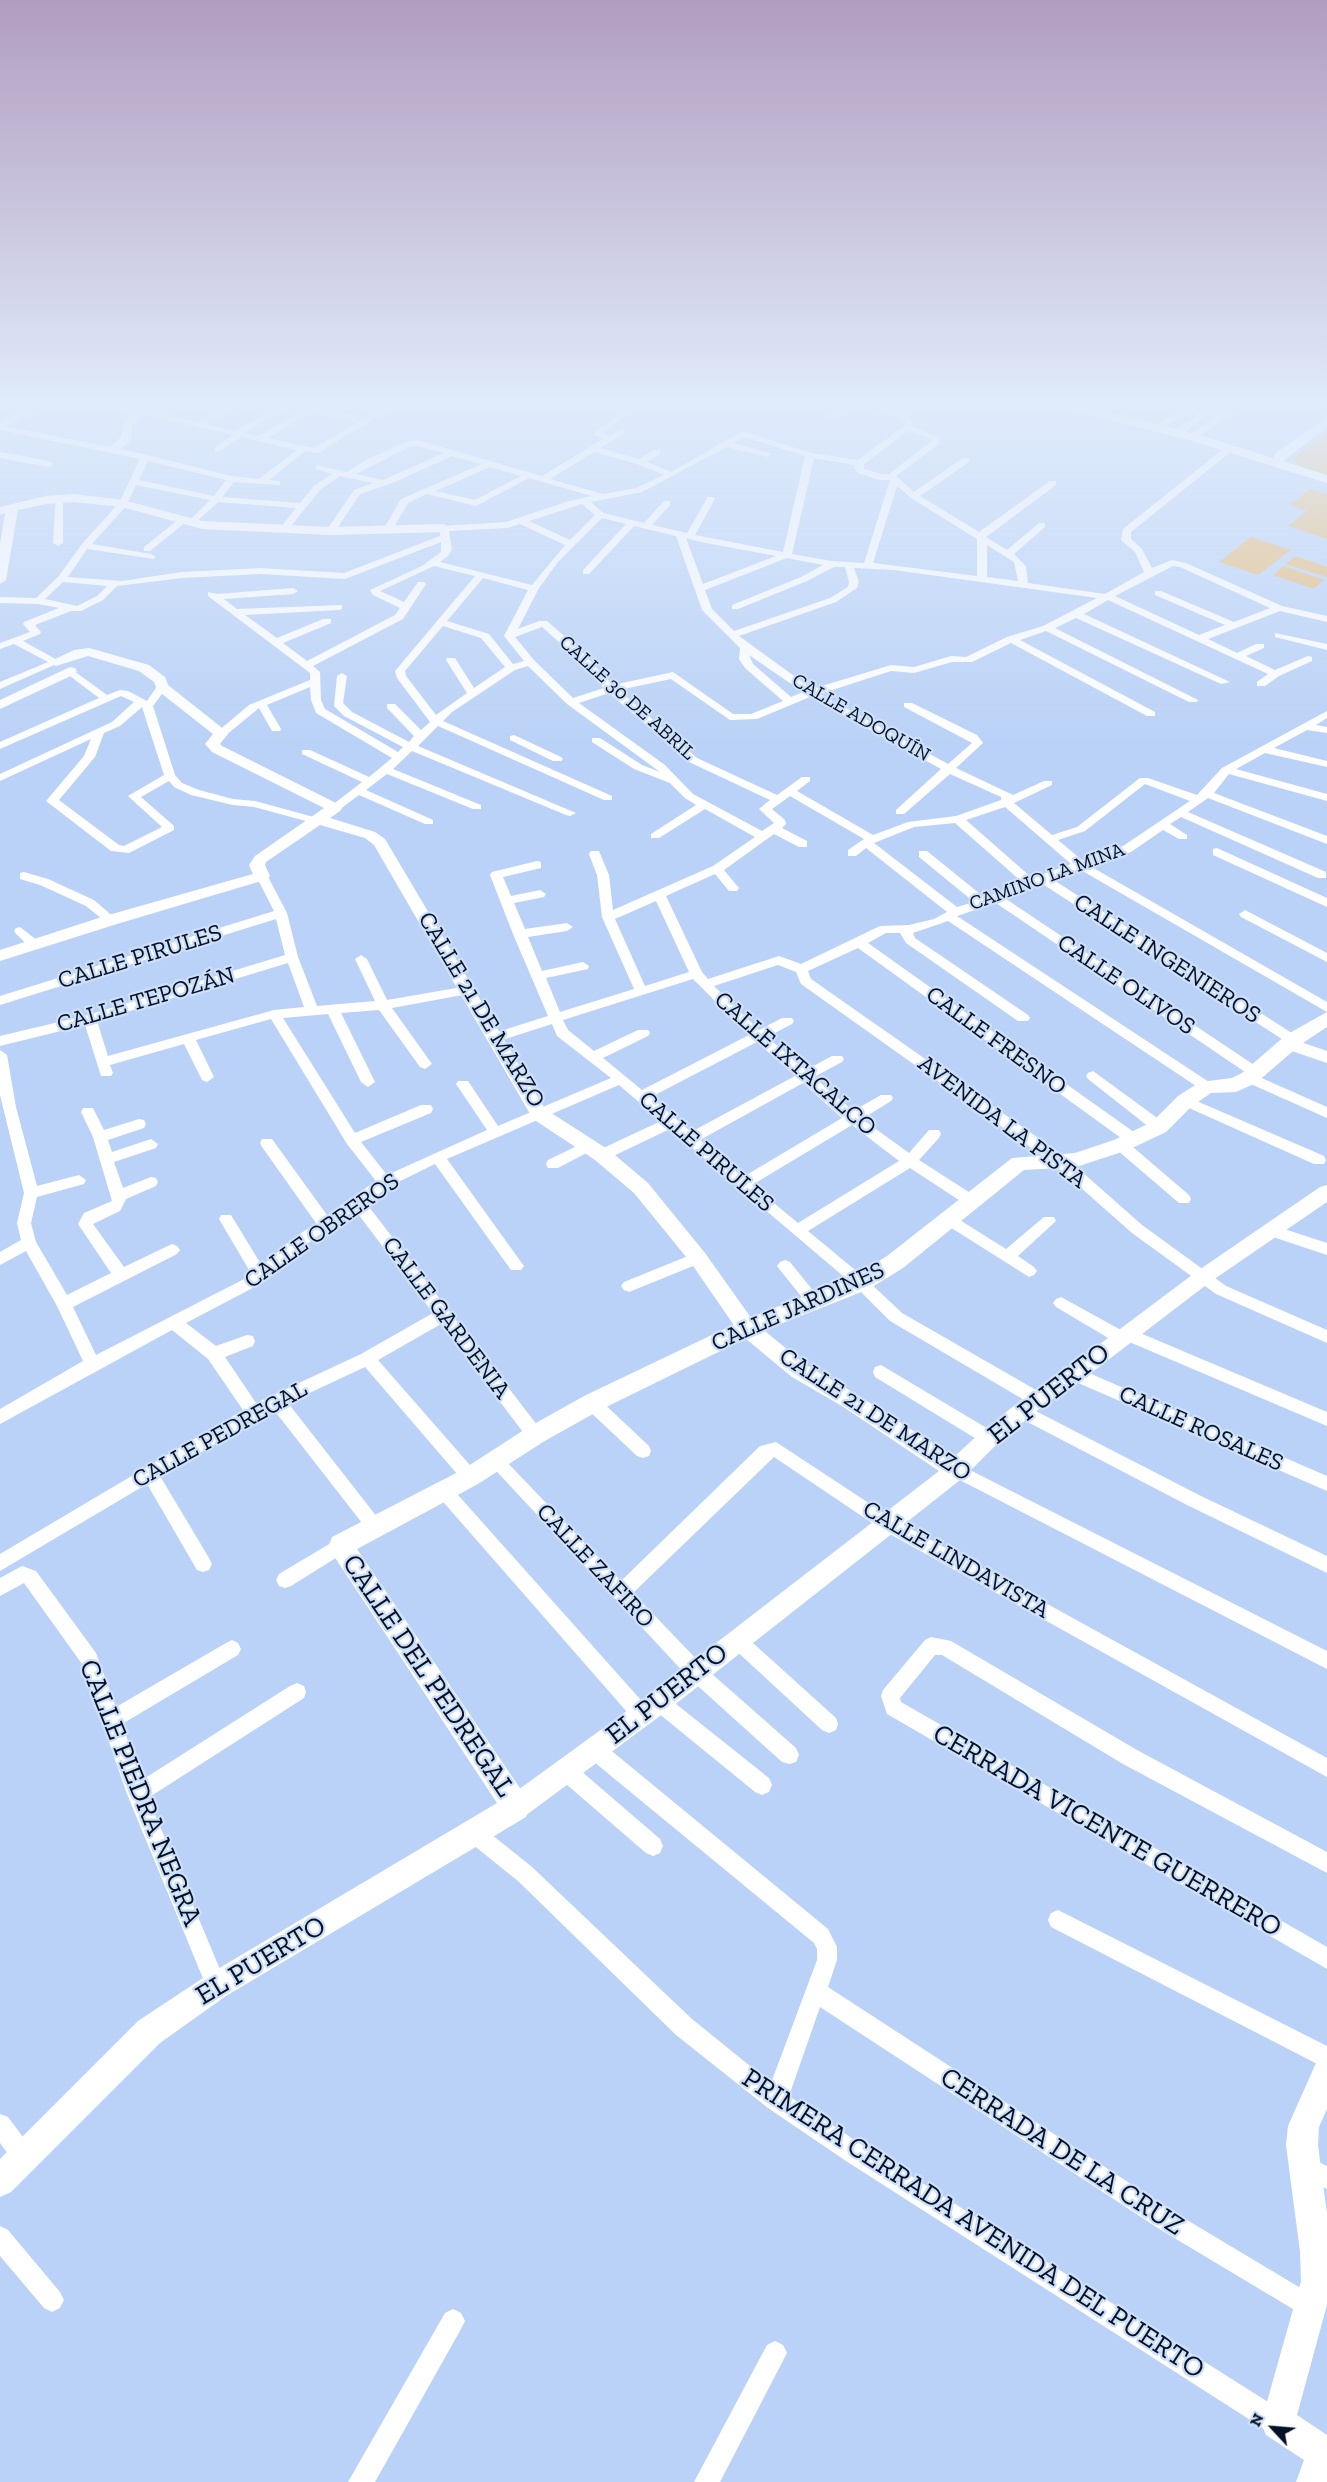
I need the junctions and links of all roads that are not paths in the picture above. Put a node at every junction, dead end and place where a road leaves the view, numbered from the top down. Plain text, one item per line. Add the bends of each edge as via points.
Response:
1 (6, 516) edge
2 (59, 516) edge
3 (112, 516) edge
4 (165, 516) edge
5 (195, 516) edge
6 (294, 516) edge
7 (341, 516) edge
8 (396, 516) edge
9 (538, 516) edge
10 (599, 516) edge
11 (604, 516) edge
12 (655, 516) edge
13 (699, 516) edge
14 (796, 516) edge
15 (881, 516) edge
16 (946, 516) edge
17 (1010, 516) edge
18 (1145, 516) edge
19 (522, 521) junction
20 (187, 522) junction
21 (633, 522) junction
22 (1042, 525) dead end
23 (646, 526) junction
24 (284, 529) junction
25 (388, 530) junction
26 (331, 531) junction
27 (444, 533) junction
28 (685, 535) junction
29 (981, 538) junction
30 (58, 543) dead end
31 (571, 544) junction
32 (85, 546) junction
33 (787, 555) junction
34 (1007, 555) junction
35 (78, 556) junction
36 (433, 563) junction
37 (832, 564) junction
38 (2, 565) edge
39 (138, 565) dead end
40 (849, 566) junction
41 (867, 567) junction
42 (586, 572) dead end
43 (1149, 573) junction
44 (481, 575) junction
45 (61, 579) junction
46 (982, 579) junction
47 (0, 580) edge
48 (114, 584) junction
49 (421, 584) dead end
50 (1024, 586) junction
51 (534, 588) junction
52 (699, 589) junction
53 (293, 591) dead end
54 (1158, 593) dead end
55 (1109, 597) junction
56 (0, 600) edge
57 (38, 602) junction
58 (404, 606) junction
59 (71, 607) junction
60 (339, 607) dead end
61 (735, 607) dead end
62 (1279, 608) junction
63 (237, 612) junction
64 (1076, 614) junction
65 (1327, 619) edge
66 (327, 621) dead end
67 (441, 622) junction
68 (1234, 625) junction
69 (1047, 628) junction
70 (732, 635) junction
71 (1279, 635) dead end
72 (508, 636) junction
73 (1011, 639) junction
74 (1198, 639) junction
75 (15, 641) junction
76 (278, 642) junction
77 (0, 646) edge
78 (1260, 646) dead end
79 (746, 647) junction
80 (1327, 647) edge
81 (1236, 657) junction
82 (1308, 659) dead end
83 (451, 660) dead end
84 (56, 662) junction
85 (530, 662) junction
86 (308, 664) junction
87 (511, 668) junction
88 (70, 671) junction
89 (1275, 675) junction
90 (342, 676) dead end
91 (314, 682) junction
92 (1225, 682) dead end
93 (1261, 684) dead end
94 (0, 686) edge
95 (162, 687) junction
96 (611, 689) junction
97 (811, 693) junction
98 (473, 694) junction
99 (106, 699) junction
100 (1193, 700) dead end
101 (571, 702) junction
102 (790, 702) junction
103 (261, 703) junction
104 (145, 704) junction
105 (0, 705) edge
106 (908, 705) dead end
107 (391, 706) dead end
108 (1151, 714) dead end
109 (1327, 714) edge
110 (435, 721) junction
111 (1304, 726) junction
112 (276, 729) dead end
113 (1327, 730) edge
114 (99, 732) junction
115 (489, 734) dead end
116 (420, 736) junction
117 (514, 738) dead end
118 (217, 739) junction
119 (596, 740) dead end
120 (476, 741) junction
121 (0, 746) edge
122 (409, 746) junction
123 (535, 749) junction
124 (1263, 749) junction
125 (306, 752) dead end
126 (398, 757) junction
127 (517, 758) junction
128 (557, 759) dead end
129 (1327, 764) edge
130 (949, 769) junction
131 (386, 770) junction
132 (1226, 770) junction
133 (170, 776) junction
134 (0, 778) edge
135 (806, 779) dead end
136 (371, 782) junction
137 (1048, 783) dead end
138 (676, 784) junction
139 (359, 791) junction
140 (790, 791) junction
141 (1203, 797) junction
142 (608, 798) dead end
143 (1327, 798) edge
144 (777, 799) junction
145 (1007, 802) junction
146 (704, 805) junction
147 (477, 807) dead end
148 (335, 808) junction
149 (900, 812) dead end
150 (570, 813) dead end
151 (1180, 813) junction
152 (958, 819) junction
153 (318, 821) junction
154 (429, 822) dead end
155 (777, 825) junction
156 (1162, 825) junction
157 (655, 836) dead end
158 (762, 836) junction
159 (1183, 837) dead end
160 (1051, 839) junction
161 (1327, 840) edge
162 (870, 842) junction
163 (802, 844) dead end
164 (1217, 852) dead end
165 (852, 853) dead end
166 (595, 854) dead end
167 (923, 854) dead end
168 (537, 865) dead end
169 (1080, 865) junction
170 (717, 869) junction
171 (1322, 875) dead end
172 (24, 876) dead end
173 (262, 876) junction
174 (1036, 880) junction
175 (733, 888) dead end
176 (540, 894) dead end
177 (659, 895) junction
178 (997, 898) junction
179 (507, 900) junction
180 (981, 902) junction
181 (1327, 903) edge
182 (281, 914) junction
183 (952, 914) junction
184 (1245, 914) dead end
185 (608, 917) junction
186 (111, 920) junction
187 (567, 927) dead end
188 (20, 931) dead end
189 (519, 934) junction
190 (909, 935) junction
191 (860, 943) junction
192 (34, 944) junction
193 (0, 956) edge
194 (292, 957) junction
195 (1327, 958) edge
196 (361, 959) dead end
197 (583, 966) dead end
198 (801, 969) junction
199 (537, 976) junction
200 (700, 979) junction
201 (468, 990) junction
202 (642, 992) junction
203 (0, 1001) edge
204 (383, 1005) junction
205 (1327, 1008) edge
206 (333, 1009) junction
207 (312, 1011) junction
208 (274, 1014) junction
209 (1023, 1018) dead end
210 (1327, 1018) edge
211 (90, 1019) junction
212 (555, 1019) junction
213 (787, 1021) dead end
214 (643, 1033) dead end
215 (758, 1036) junction
216 (188, 1038) junction
217 (493, 1038) junction
218 (0, 1041) edge
219 (1291, 1042) junction
220 (0, 1055) edge
221 (593, 1057) junction
222 (1327, 1058) edge
223 (837, 1059) dead end
224 (425, 1064) dead end
225 (1252, 1075) junction
226 (207, 1077) dead end
227 (805, 1077) junction
228 (1093, 1077) dead end
229 (621, 1079) junction
230 (368, 1082) dead end
231 (463, 1084) dead end
232 (1207, 1087) junction
233 (640, 1096) junction
234 (886, 1098) dead end
235 (1185, 1101) junction
236 (4, 1109) edge
237 (426, 1109) dead end
238 (88, 1112) dead end
239 (1327, 1113) edge
240 (539, 1114) junction
241 (853, 1119) junction
242 (672, 1122) junction
243 (139, 1124) dead end
244 (1159, 1126) junction
245 (495, 1133) junction
246 (934, 1134) dead end
247 (100, 1137) junction
248 (690, 1139) junction
249 (352, 1140) junction
250 (1127, 1142) junction
251 (267, 1143) dead end
252 (151, 1144) dead end
253 (596, 1150) junction
254 (438, 1157) junction
255 (106, 1159) junction
256 (1059, 1160) junction
257 (1319, 1160) dead end
258 (910, 1161) junction
259 (553, 1164) dead end
260 (78, 1180) dead end
261 (151, 1182) dead end
262 (384, 1182) junction
263 (742, 1184) junction
264 (32, 1193) junction
265 (119, 1196) junction
266 (1324, 1198) edge
267 (1184, 1199) dead end
268 (970, 1200) junction
269 (356, 1201) junction
270 (947, 1218) junction
271 (226, 1219) dead end
272 (1049, 1221) dead end
273 (325, 1224) junction
274 (798, 1230) junction
275 (1272, 1231) junction
276 (29, 1242) junction
277 (1327, 1249) edge
278 (172, 1250) dead end
279 (1007, 1257) junction
280 (698, 1258) junction
281 (0, 1259) edge
282 (516, 1266) dead end
283 (785, 1266) dead end
284 (1029, 1271) dead end
285 (120, 1274) junction
286 (261, 1277) junction
287 (1203, 1277) junction
288 (861, 1283) junction
289 (629, 1286) dead end
290 (814, 1302) junction
291 (1061, 1303) dead end
292 (64, 1304) junction
293 (444, 1314) junction
294 (173, 1322) junction
295 (747, 1328) junction
296 (1124, 1336) junction
297 (1327, 1337) edge
298 (247, 1341) dead end
299 (214, 1354) junction
300 (367, 1359) junction
301 (92, 1364) junction
302 (881, 1372) dead end
303 (1075, 1374) junction
304 (277, 1401) junction
305 (592, 1403) junction
306 (1029, 1405) junction
307 (253, 1412) junction
308 (0, 1417) edge
309 (1327, 1419) edge
310 (535, 1436) junction
311 (989, 1438) junction
312 (643, 1451) dead end
313 (495, 1461) junction
314 (956, 1470) junction
315 (149, 1472) junction
316 (470, 1477) junction
317 (1327, 1484) edge
318 (444, 1491) junction
319 (887, 1524) junction
320 (375, 1527) junction
321 (341, 1545) junction
322 (0, 1563) edge
323 (203, 1564) dead end
324 (1327, 1565) edge
325 (285, 1580) dead end
326 (0, 1588) edge
327 (621, 1593) junction
328 (737, 1640) junction
329 (232, 1649) dead end
330 (1327, 1659) edge
331 (696, 1672) junction
332 (297, 1692) dead end
333 (650, 1708) junction
334 (111, 1720) junction
335 (829, 1724) dead end
336 (595, 1750) junction
337 (789, 1755) dead end
338 (1327, 1768) edge
339 (566, 1772) junction
340 (762, 1785) dead end
341 (137, 1794) junction
342 (516, 1808) junction
343 (474, 1833) junction
344 (653, 1846) dead end
345 (1327, 1863) edge
346 (1058, 1920) dead end
347 (1327, 1959) edge
348 (216, 1986) junction
349 (816, 1992) junction
350 (1327, 2058) edge
351 (1327, 2074) edge
352 (776, 2100) junction
353 (0, 2125) edge
354 (24, 2157) junction
355 (1316, 2172) edge
356 (0, 2181) edge
357 (0, 2238) edge
358 (52, 2300) dead end
359 (1311, 2307) junction
360 (453, 2322) dead end
361 (775, 2353) dead end
362 (1278, 2423) junction
363 (1322, 2463) edge
364 (361, 2482) edge
365 (706, 2482) edge

1 - 38 street
2 - 30 street
3 - 32 street
4 - 20 street
5 - 20 street
6 - 24 street
7 - 26 street
8 - 25 street
9 - 19 street
10 - 31 street
11 - 21 street
12 - 23 street
13 - 28 street
14 - 33 street
15 - 41 street
16 - 29 street
17 - 29 street
18 - 43 street via 1126,531 1126,540 1138,551
19 - 27 street
19 - 31 street
20 - 24 street
20 - 32 street via 149,553
21 - 23 street
21 - 42 street
22 - 34 street
23 - 28 street
24 - 26 street
25 - 26 street
25 - 27 street
27 - 36 street via 447,550
27 - 48 street via 354,574 261,571
28 - 33 street
28 - 52 street, CALLE ADOQUÍN
29 - 34 street
29 - 46 street
31 - 51 street
32 - 35 street
33 - 37 street
33 - 52 street
34 - 50 street via 1020,563
35 - 39 street
35 - 45 street
36 - 44 street
36 - 58 street via 375,590
37 - 40 street
37 - 61 street
38 - 47 street
40 - 41 street
40 - 70 street via 852,588 832,600
41 - 46 street
43 - 55 street
43 - 62 street via 1172,563 1183,565
44 - 51 street
44 - 67 street
45 - 48 street
45 - 57 street
46 - 50 street
48 - 59 street via 98,599 79,609
49 - 58 street
50 - 55 street
51 - 72 street
52 - 70 street, CALLE ADOQUÍN via 707,610
53 - 63 street via 214,596
54 - 68 street
55 - 64 street
55 - 74 street
56 - 57 street
57 - 59 street
58 - 86 street via 399,617
59 - 75 street via 28,624 36,633
60 - 63 street
62 - 65 street
62 - 68 street
63 - 76 street
64 - 69 street
64 - 92 street
66 - 76 street
67 - 87 street via 485,636
67 - 110 street via 400,671
68 - 74 street
69 - 73 street
69 - 100 street
70 - 79 street, CALLE ADOQUÍN
71 - 80 street
72 - 85 street
72 - 96 street, CALLE 30 DE ABRIL via 543,623
73 - 97 street via 968,660 951,659 914,670 891,668
73 - 108 street
74 - 81 street
75 - 77 street
75 - 84 street
76 - 86 street
78 - 81 street
79 - 97 street, CALLE ADOQUÍN
79 - 102 street via 744,659 749,666
81 - 89 street
82 - 89 street
83 - 98 street
84 - 88 street
84 - 94 street
84 - 95 street via 89,652 144,668 160,680
85 - 87 street
85 - 101 street
86 - 91 street via 317,675
87 - 98 street
88 - 99 street
88 - 105 street
89 - 93 street
90 - 122 street via 338,704 348,714
91 - 103 street
91 - 126 street via 320,711
95 - 104 street
95 - 118 street
96 - 101 street
96 - 102 street via 674,675 730,717 741,718
96 - 144 street, CALLE 30 DE ABRIL via 693,760
97 - 102 street
97 - 130 street, CALLE ADOQUÍN
98 - 110 street
99 - 104 street via 126,693
99 - 121 street
101 - 138 street via 660,767
103 - 112 street
103 - 118 street
104 - 114 street
104 - 133 street
106 - 130 street via 978,743
107 - 116 street
109 - 111 street, CAMINO LA MINA
110 - 116 street
110 - 120 street
111 - 113 street
111 - 124 street, CAMINO LA MINA
114 - 133 street via 89,757 52,801 117,850 125,850 170,828 134,796
114 - 134 street
115 - 120 street
116 - 122 street
117 - 123 street
118 - 148 street via 228,754
119 - 138 street via 638,767
120 - 127 street
122 - 126 street
122 - 150 street
123 - 127 street
123 - 128 street
124 - 129 street
124 - 132 street, CAMINO LA MINA
125 - 136 street
126 - 131 street
127 - 142 street
130 - 145 street, CALLE ADOQUÍN via 1007,795
130 - 149 street
131 - 136 street
131 - 147 street
132 - 141 street, CAMINO LA MINA
132 - 143 street
133 - 153 street, CALLE 21 DE MARZO via 195,793
135 - 140 street
136 - 139 street
137 - 145 street
138 - 146 street
139 - 148 street
139 - 154 street
140 - 144 street
140 - 162 street, CALLE OLIVOS
141 - 151 street, CAMINO LA MINA
141 - 160 street via 1144,780 1081,829
141 - 161 street
144 - 155 street via 765,809
145 - 152 street
145 - 160 street, CALLE ADOQUÍN
146 - 157 street
146 - 158 street
148 - 153 street
151 - 156 street, CAMINO LA MINA
151 - 171 street
152 - 162 street via 912,824
152 - 174 street, CALLE INGENIEROS
153 - 173 street via 260,859 256,865
153 - 201 street, CALLE 21 DE MARZO via 370,835 380,842
155 - 158 street
155 - 163 street
156 - 159 street
156 - 169 street, CAMINO LA MINA via 1127,849
158 - 170 street
160 - 169 street, CALLE ADOQUÍN
162 - 165 street
162 - 183 street, CALLE OLIVOS
164 - 181 street
166 - 185 street via 603,875
167 - 180 street
168 - 179 street, CALLE PIRULES via 496,875
169 - 174 street, CAMINO LA MINA
169 - 205 street, CALLE ADOQUÍN
170 - 175 street
170 - 177 street
172 - 186 street via 90,903
173 - 182 street
173 - 186 street
174 - 178 street, CAMINO LA MINA
174 - 219 street, CALLE INGENIEROS
176 - 179 street
177 - 185 street
177 - 200 street, CALLE IXTACALCO
178 - 180 street, CAMINO LA MINA
178 - 225 street, CALLE OLIVOS
179 - 189 street, CALLE PIRULES
180 - 183 street, CAMINO LA MINA
182 - 194 street
182 - 203 street, CALLE PIRULES
183 - 190 street, CAMINO LA MINA
183 - 232 street, CALLE OLIVOS
184 - 195 street
185 - 202 street
186 - 192 street
187 - 189 street
188 - 192 street
189 - 199 street, CALLE PIRULES
190 - 191 street, CAMINO LA MINA via 884,929
190 - 209 street
191 - 198 street
191 - 250 street, CALLE FRESNO
192 - 193 street
194 - 207 street
194 - 211 street, CALLE TEPOZÁN
196 - 204 street
197 - 199 street
198 - 200 street, AVENIDA LA PISTA via 779,960
198 - 256 street, AVENIDA LA PISTA via 806,981
199 - 212 street, CALLE PIRULES
200 - 202 street
200 - 215 street, CALLE IXTACALCO
201 - 204 street
201 - 217 street, CALLE 21 DE MARZO
202 - 212 street
204 - 206 street
204 - 224 street
206 - 207 street
206 - 230 street
207 - 208 street
208 - 216 street
208 - 249 street
210 - 219 main road, CALLE JARDINES
211 - 216 street via 104,1067
211 - 218 street, CALLE TEPOZÁN
212 - 217 street
212 - 221 street, CALLE PIRULES via 562,1033
213 - 215 street
214 - 221 street
215 - 227 street, CALLE IXTACALCO
215 - 233 street
216 - 226 street
217 - 240 street, CALLE 21 DE MARZO
219 - 222 street, CALLE INGENIEROS
219 - 225 main road, CALLE JARDINES
220 - 236 street
221 - 229 street, CALLE PIRULES
223 - 227 street
225 - 232 main road, CALLE JARDINES via 1236,1085
225 - 239 street, CALLE OLIVOS
227 - 241 street, CALLE IXTACALCO
227 - 248 street
228 - 244 street
229 - 233 street, CALLE PIRULES
229 - 240 street, CALLE OBREROS
231 - 245 street
232 - 235 main road, CALLE JARDINES
233 - 242 street, CALLE PIRULES
234 - 241 street
235 - 244 main road, CALLE JARDINES
235 - 257 street
236 - 264 street
237 - 249 street
238 - 247 street
240 - 245 street, CALLE OBREROS
240 - 253 street, CALLE 21 DE MARZO
241 - 258 street, CALLE IXTACALCO
241 - 263 street
242 - 248 street, CALLE PIRULES
242 - 253 street
243 - 247 street
244 - 250 main road, CALLE JARDINES
245 - 254 street, CALLE OBREROS
246 - 258 street
247 - 255 street
248 - 263 street, CALLE PIRULES
249 - 262 street
250 - 256 main road, CALLE JARDINES via 1076,1160
250 - 267 street, CALLE FRESNO
251 - 273 street
252 - 255 street
253 - 259 street
253 - 280 street, CALLE 21 DE MARZO via 641,1188
254 - 262 street, CALLE OBREROS
254 - 282 street
255 - 265 street
256 - 268 main road, CALLE JARDINES via 1019,1163
256 - 287 street, AVENIDA LA PISTA via 1137,1229
258 - 268 street, CALLE IXTACALCO
258 - 274 street
260 - 264 street
261 - 265 street
262 - 269 street, CALLE OBREROS
263 - 274 street, CALLE PIRULES
264 - 276 street via 24,1222
265 - 285 street via 115,1207 89,1217 85,1224
266 - 275 street, EL PUERTO
268 - 270 main road, CALLE JARDINES
269 - 273 street, CALLE OBREROS
269 - 293 street, CALLE GARDENIA
270 - 279 street
270 - 288 main road, CALLE JARDINES via 895,1262
271 - 286 street
272 - 279 street
273 - 286 street, CALLE OBREROS via 296,1244
274 - 288 street, CALLE PIRULES
275 - 277 street
275 - 287 street, EL PUERTO
276 - 281 street
276 - 292 street
278 - 285 street
279 - 284 street
280 - 289 street
280 - 295 street, CALLE 21 DE MARZO
283 - 290 street
285 - 292 street
286 - 294 street, CALLE OBREROS
287 - 296 street, EL PUERTO
287 - 297 street, AVENIDA LA PISTA via 1221,1290
288 - 290 main road, CALLE JARDINES
288 - 306 street, CALLE PIRULES via 896,1317
290 - 295 main road, CALLE JARDINES
291 - 296 street
292 - 301 street
293 - 300 street, CALLE PEDREGAL
293 - 310 street, CALLE GARDENIA
294 - 299 street
294 - 301 street, CALLE OBREROS
295 - 305 main road, CALLE JARDINES
295 - 314 street, CALLE 21 DE MARZO via 799,1371
296 - 303 street, EL PUERTO
296 - 309 street
298 - 299 street
299 - 307 street
300 - 304 street, CALLE PEDREGAL
300 - 316 street
301 - 308 street, CALLE OBREROS
302 - 311 street
303 - 306 street, EL PUERTO
303 - 317 street, CALLE ROSALES
304 - 307 street, CALLE PEDREGAL
304 - 320 street
305 - 310 main road, CALLE JARDINES
305 - 312 street
306 - 311 street, EL PUERTO
306 - 324 street, CALLE PIRULES via 1193,1500
307 - 315 street, CALLE PEDREGAL
310 - 313 main road, CALLE JARDINES
311 - 314 street, EL PUERTO
313 - 316 main road, CALLE JARDINES
313 - 327 street, CALLE ZAFIRO
314 - 319 street, EL PUERTO
314 - 330 street, CALLE 21 DE MARZO
315 - 322 street, CALLE PEDREGAL
315 - 323 street
316 - 318 main road, CALLE JARDINES
318 - 320 main road, CALLE JARDINES
318 - 333 street
319 - 327 street, CALLE LINDAVISTA via 772,1448
319 - 328 street, EL PUERTO
319 - 338 street, CALLE LINDAVISTA
320 - 321 main road, CALLE JARDINES
321 - 325 street, CALLE JARDINES
321 - 342 main road, CALLE DEL PEDREGAL
326 - 334 street, CALLE PIEDRA NEGRA via 22,1574 30,1577 90,1659
327 - 331 street, CALLE ZAFIRO
328 - 331 street, EL PUERTO
328 - 335 street
329 - 334 street
331 - 333 street, EL PUERTO
331 - 337 street, CALLE ZAFIRO
332 - 341 street
333 - 336 street, EL PUERTO
333 - 340 street
334 - 341 street, CALLE PIEDRA NEGRA
336 - 339 street, EL PUERTO
336 - 349 street via 821,1936 827,1947 826,1960
339 - 342 street, EL PUERTO
339 - 344 street
341 - 348 street, CALLE PIEDRA NEGRA
342 - 343 main road, EL PUERTO
343 - 348 main road, EL PUERTO
343 - 352 street, PRIMERA CERRADA AVENIDA DEL PUERTO via 525,1874 684,2027
345 - 347 street, CERRADA VICENTE GUERRERO via 1130,1757 945,1647 936,1645 928,1649 891,1692 894,1708
346 - 350 street
348 - 354 main road, EL PUERTO via 149,2032
349 - 352 street
349 - 359 street, CERRADA DE LA CRUZ via 1169,2222
351 - 355 main road via 1304,2126 1302,2145
352 - 362 street, PRIMERA CERRADA AVENIDA DEL PUERTO
353 - 354 street
354 - 356 main road, EL PUERTO
355 - 359 main road via 1317,2281
357 - 358 street
359 - 362 main road
360 - 364 street
361 - 365 street
362 - 363 main road, PRIMERA CERRADA AVENIDA DEL PUERTO

